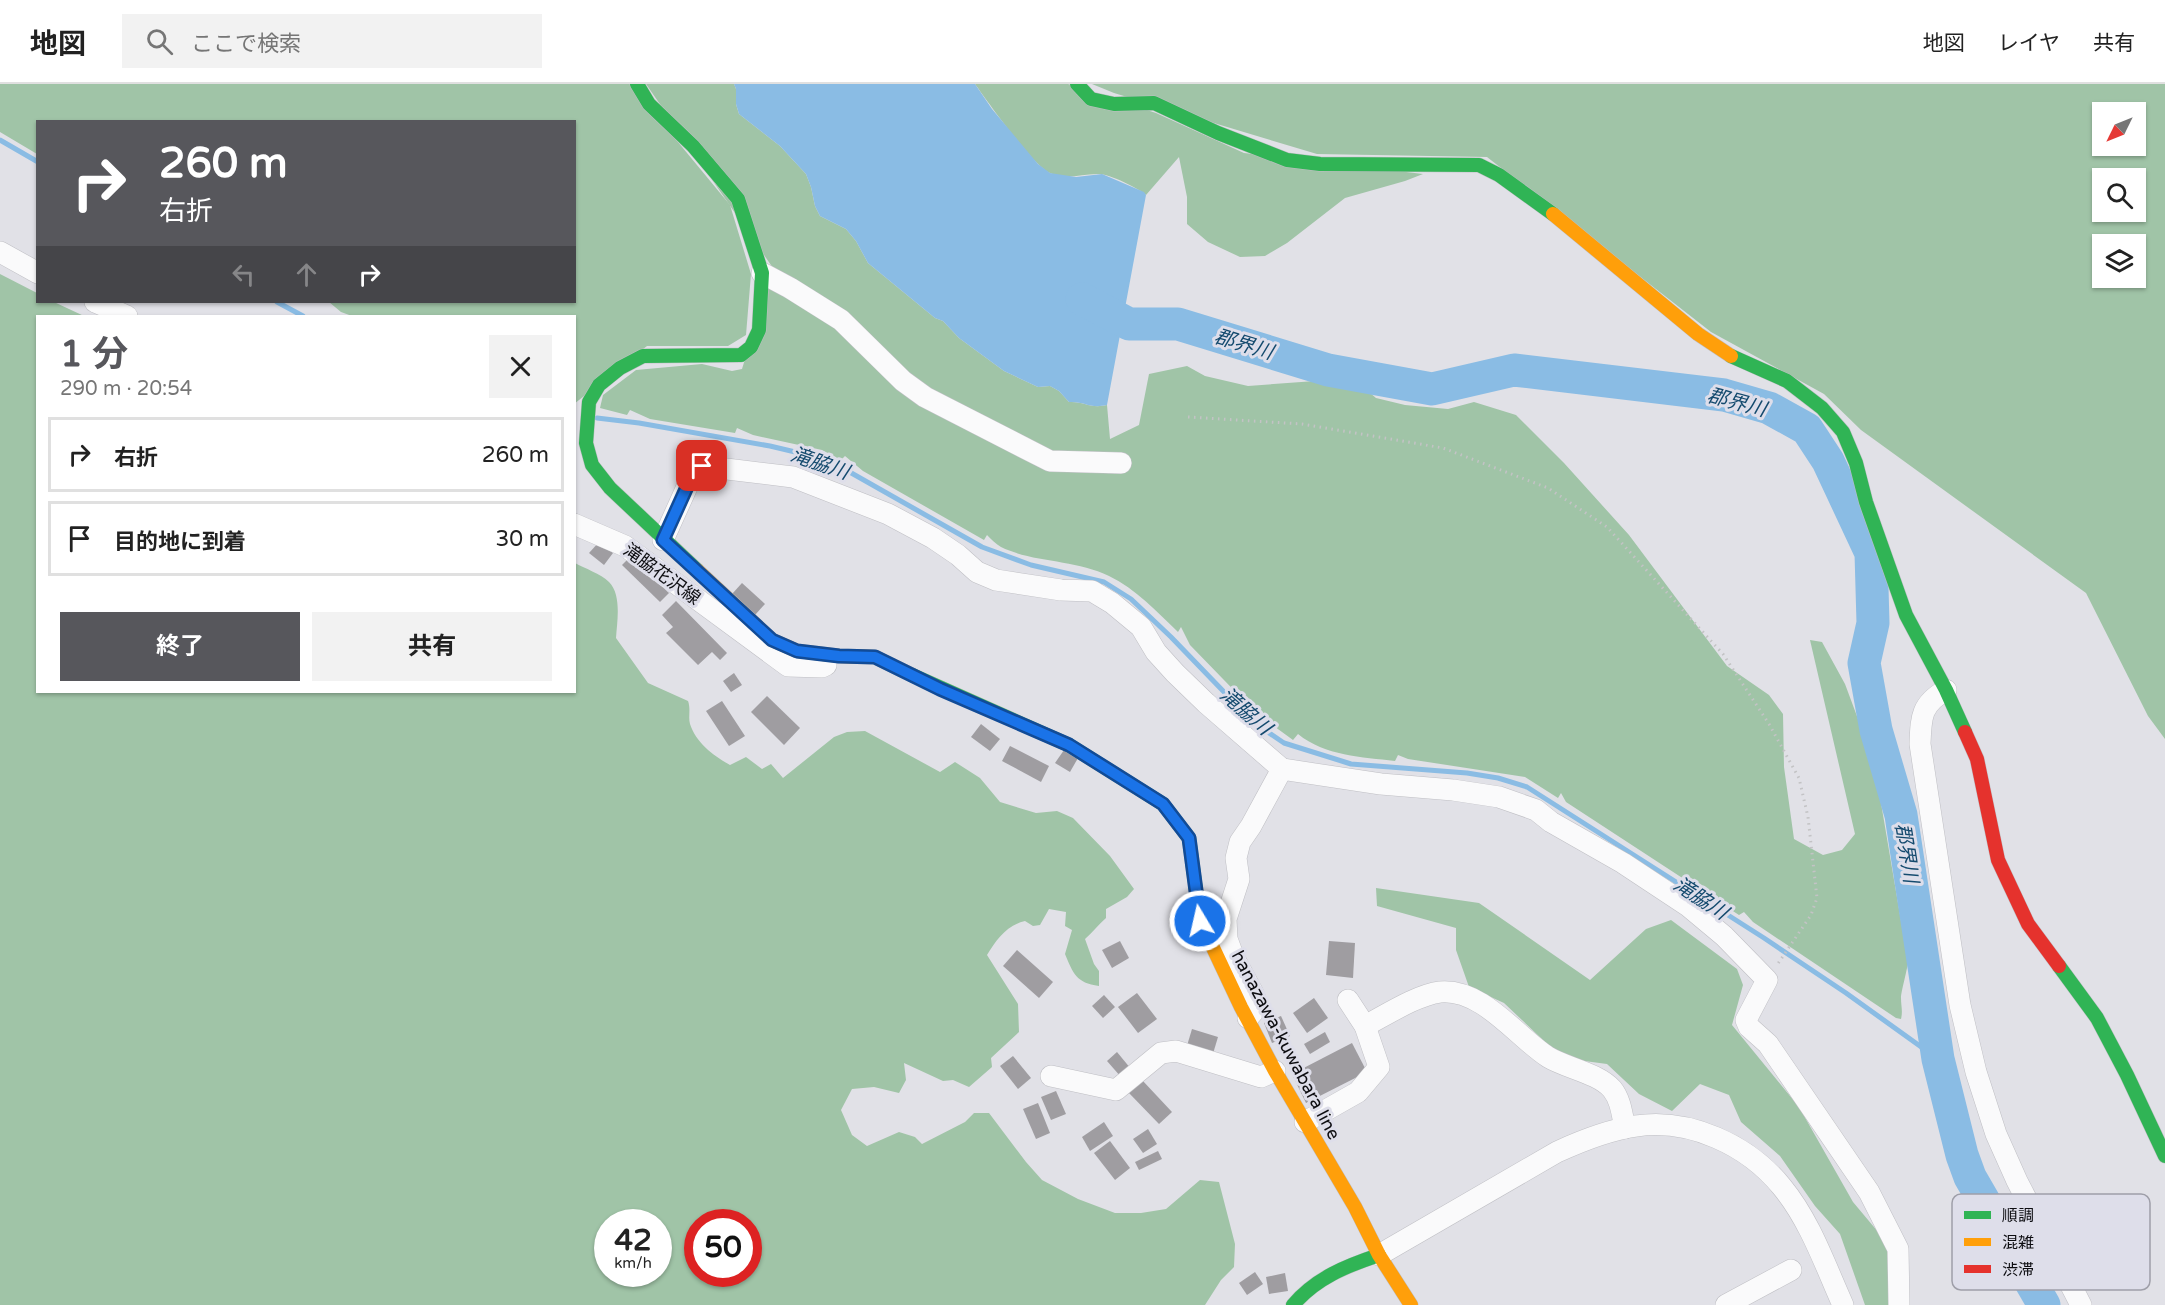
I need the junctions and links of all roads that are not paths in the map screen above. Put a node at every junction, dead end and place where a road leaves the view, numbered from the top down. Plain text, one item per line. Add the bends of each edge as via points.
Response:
1 (637, 84) edge
2 (1077, 84) edge
3 (0, 252) edge
4 (36, 272) edge
5 (762, 273) junction
6 (96, 303) edge
7 (125, 315) edge
8 (1121, 463) dead end
9 (576, 525) edge
10 (663, 540) junction
11 (839, 656) junction
12 (1946, 690) junction
13 (1282, 769) junction
14 (1348, 1000) dead end
15 (1248, 1018) junction
16 (1365, 1026) junction
17 (1275, 1071) junction
18 (1051, 1076) dead end
19 (1305, 1122) junction
20 (1625, 1128) junction
21 (2165, 1156) edge
22 (2024, 1194) edge
23 (1379, 1255) junction
24 (1791, 1270) dead end
25 (2073, 1290) edge
26 (1293, 1305) edge
27 (1411, 1305) edge
28 (1726, 1305) edge
29 (1843, 1305) edge
30 (1899, 1305) edge
31 (2081, 1305) edge

1 - 5 main road, hanazawa-kuwabara line via 649,104 693,146 738,199
2 - 12 main road via 1091,99 1114,104 1154,103 1287,160 1320,164 1479,165 1535,200 1698,334 1736,359 1786,381 1822,408 1843,432 1906,615
3 - 4 street
5 - 8 street via 841,321 925,397 1050,461
5 - 10 main road, hanazawa-kuwabara line via 759,330 751,347 741,355 643,356 599,385 589,402 586,443 592,465
6 - 7 street
9 - 11 street, 滝脇花沢線 via 625,546 788,666 822,667
10 - 11 main road, hanazawa-kuwabara line via 772,640 797,651
10 - 13 street via 691,478 702,466 793,477 888,514 949,549 977,572 996,580 1092,591 1141,627 1156,652 1182,680
11 - 15 main road, hanazawa-kuwabara line via 875,657 1069,745 1163,804 1189,838 1200,921
12 - 21 main road via 1977,759 1998,860 2028,924 2097,1018
12 - 22 street via 1934,696 1921,716 1920,744 1960,1005 1996,1134
13 - 15 street via 1240,842 1236,858 1239,879 1226,919 1227,939 1258,1006
13 - 30 street via 1498,797 1536,810 1688,906 1724,936 1767,980 1746,1020 1749,1027 1768,1044 1869,1192 1898,1249
14 - 16 street
15 - 17 main road, hanazawa-kuwabara line
16 - 19 street via 1379,1067 1358,1092
16 - 20 street via 1422,997 1441,992 1471,999 1505,1020 1546,1056 1606,1083 1618,1099
17 - 18 street via 1261,1077 1176,1052 1161,1053 1116,1090
17 - 19 main road, hanazawa-kuwabara line
19 - 23 main road, hanazawa-kuwabara line
20 - 23 street via 1557,1152
20 - 29 street via 1660,1125 1688,1129 1716,1137 1762,1165 1800,1214
23 - 26 main road via 1312,1284
23 - 27 main road, hanazawa-kuwabara line
24 - 28 street
25 - 31 street

